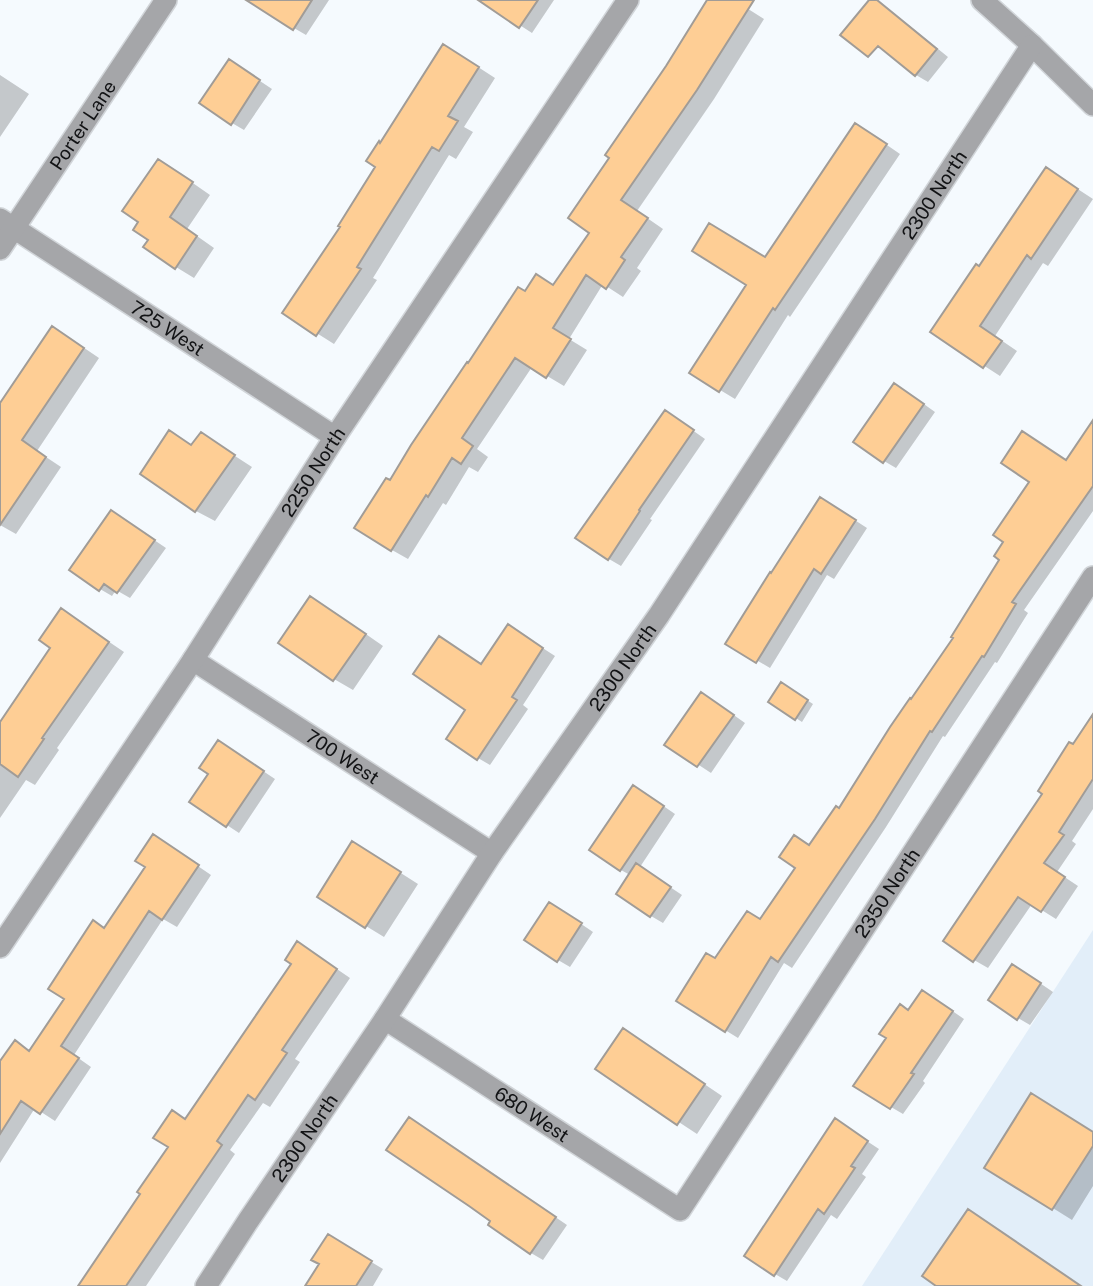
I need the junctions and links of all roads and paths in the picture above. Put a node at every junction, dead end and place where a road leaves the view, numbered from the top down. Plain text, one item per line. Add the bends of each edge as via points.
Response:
1 (166, 0) edge
2 (628, 0) edge
3 (982, 0) edge
4 (1032, 45) junction
5 (1093, 105) edge
6 (7, 223) edge
7 (0, 249) edge
8 (335, 436) junction
9 (1093, 578) edge
10 (193, 660) junction
11 (492, 853) junction
12 (0, 947) edge
13 (385, 1019) junction
14 (680, 1210) joint
15 (206, 1286) edge

1 - 6 street, Porter Lane
2 - 8 street, 2250 North
3 - 4 street
4 - 5 street
4 - 11 street, 2300 North via 659,615
6 - 7 street, Porter Lane
6 - 8 street, 725 West
8 - 10 street, 2250 North
9 - 14 street, 2350 North
10 - 11 street, 700 West
10 - 12 street, 2250 North
11 - 13 street, 2300 North
13 - 14 street, 680 West
13 - 15 street, 2300 North

